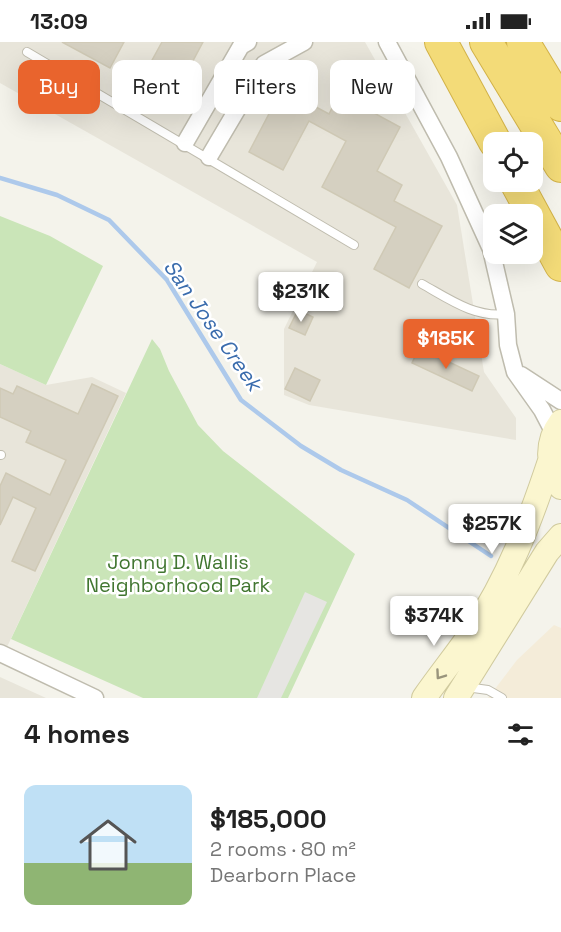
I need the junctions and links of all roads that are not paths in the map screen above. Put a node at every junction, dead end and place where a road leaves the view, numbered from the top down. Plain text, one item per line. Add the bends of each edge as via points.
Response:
1 (248, 42) edge
2 (304, 42) edge
3 (387, 42) edge
4 (441, 42) edge
5 (486, 42) edge
6 (523, 42) edge
7 (27, 52) dead end
8 (561, 105) edge
9 (490, 132) edge
10 (185, 143) junction
11 (209, 157) junction
12 (561, 166) edge
13 (521, 192) edge
14 (354, 245) dead end
15 (561, 265) edge
16 (422, 284) dead end
17 (506, 315) junction
18 (515, 372) junction
19 (561, 401) edge
20 (558, 428) edge
21 (550, 461) junction
22 (561, 487) edge
23 (554, 544) edge
24 (507, 595) junction
25 (0, 653) edge
26 (458, 692) edge
27 (95, 698) edge
28 (424, 698) edge
29 (502, 698) edge

1 - 10 street via 241,46
2 - 11 street via 264,64
3 - 17 street via 449,157 491,249
4 - 9 highway
5 - 12 highway
6 - 8 highway
7 - 10 lane
10 - 11 lane
11 - 14 lane
13 - 15 highway
16 - 17 lane via 470,310 490,316
17 - 18 street
18 - 19 street
18 - 20 street
20 - 21 main road
21 - 22 main road
21 - 24 main road
23 - 24 main road
24 - 26 main road
24 -> 28 main road via 473,631
25 - 27 street
26 - 29 lane via 488,690

